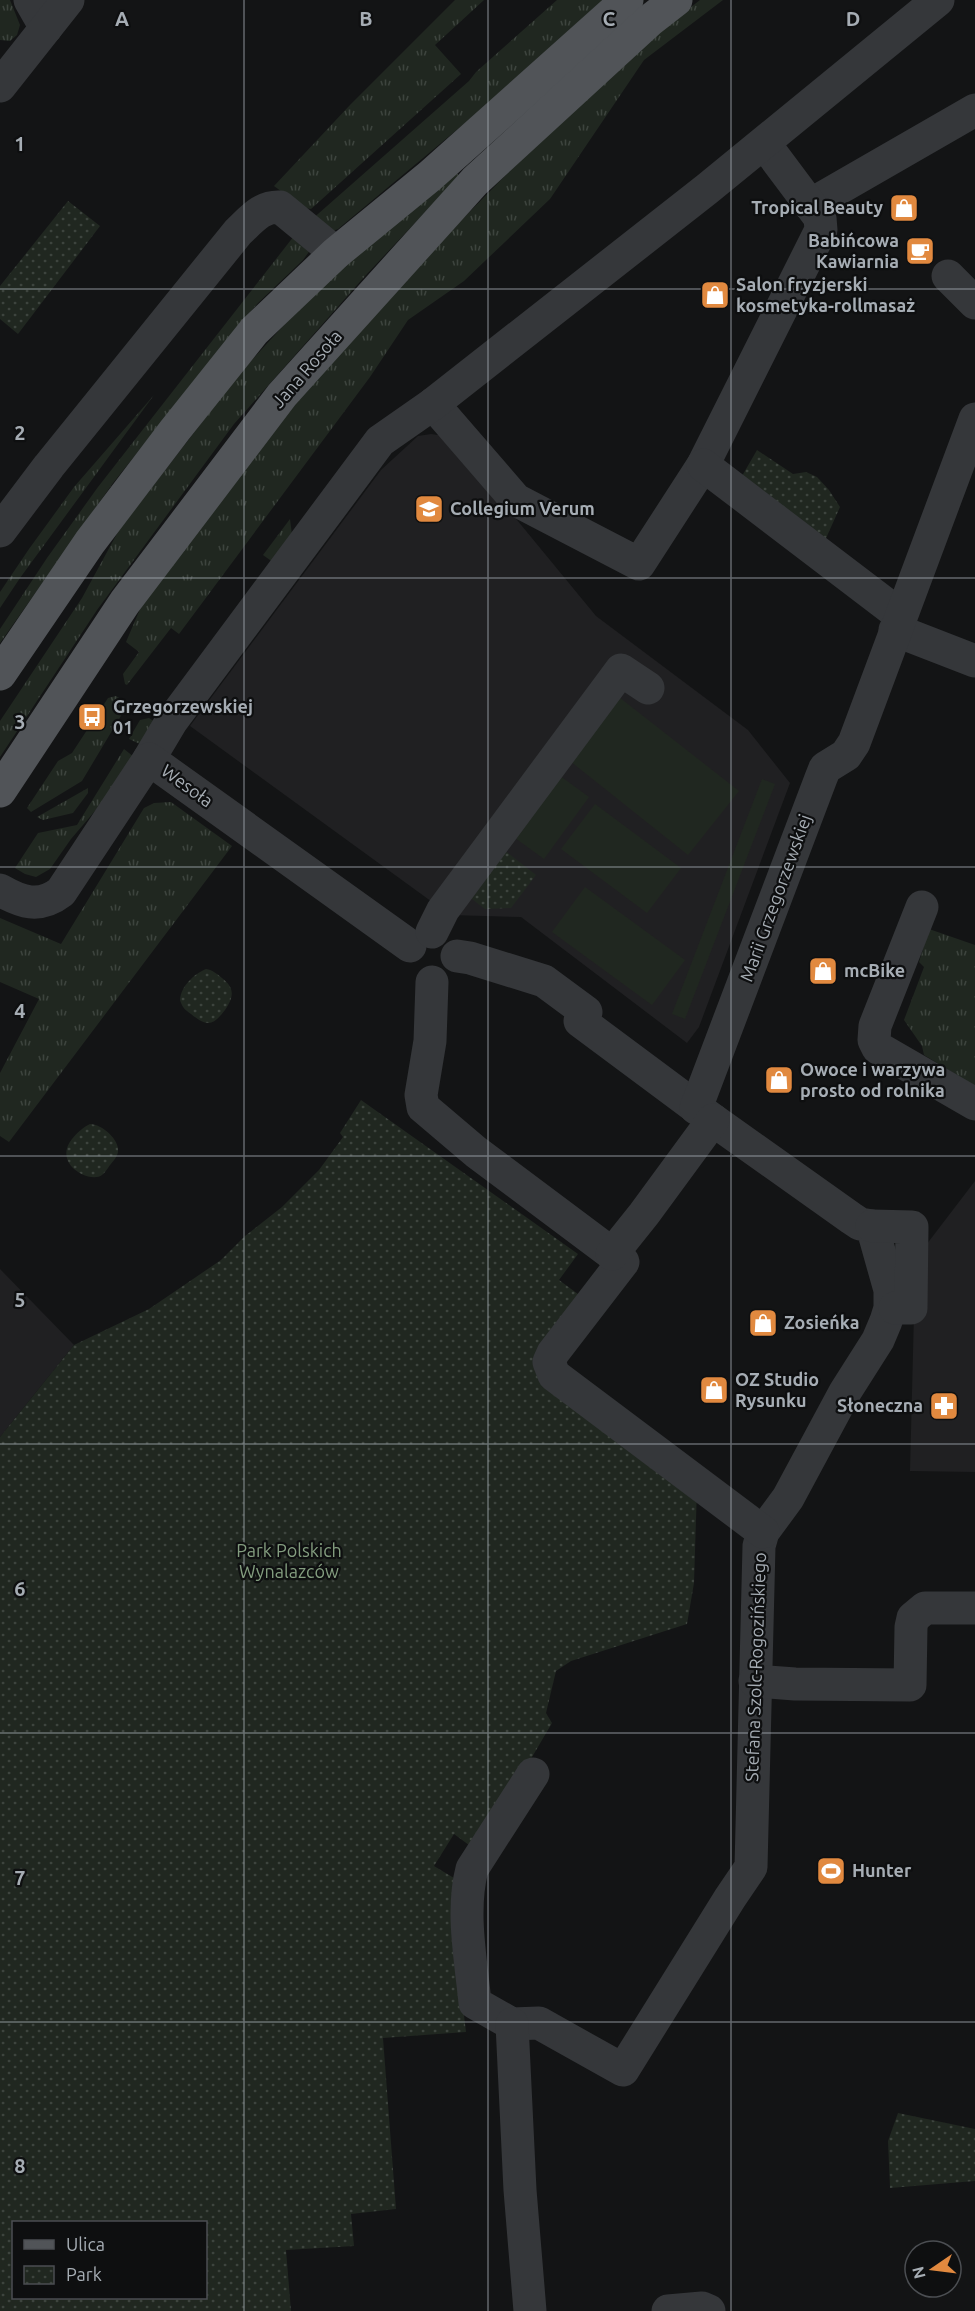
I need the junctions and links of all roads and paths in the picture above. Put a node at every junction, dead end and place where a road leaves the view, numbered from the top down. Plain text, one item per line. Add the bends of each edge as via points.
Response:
1 (68, 0) edge
2 (676, 0) edge
3 (938, 0) edge
4 (624, 1) edge
5 (38, 14) edge
6 (0, 86) edge
7 (975, 110) edge
8 (764, 143) junction
9 (810, 205) junction
10 (336, 253) junction
11 (948, 276) dead end
12 (975, 303) edge
13 (433, 404) junction
14 (975, 419) edge
15 (703, 465) junction
16 (0, 531) edge
17 (898, 622) junction
18 (975, 661) edge
19 (0, 674) edge
20 (648, 688) dead end
21 (149, 759) junction
22 (0, 791) edge
23 (0, 890) edge
24 (922, 907) dead end
25 (421, 939) junction
26 (457, 956) junction
27 (432, 982) junction
28 (975, 1104) edge
29 (705, 1114) junction
30 (872, 1226) junction
31 (612, 1254) junction
32 (890, 1308) junction
33 (763, 1532) junction
34 (975, 1608) edge
35 (755, 1682) junction
36 (533, 1774) dead end
37 (512, 2024) junction
38 (530, 2311) edge
39 (668, 2311) edge
40 (709, 2311) edge

1 - 5 street
2 - 22 main road, Jana Rosoła via 475,181 282,395 125,602
3 - 8 street
4 - 10 main road via 430,176
5 - 6 street
7 - 9 street
8 - 9 street
8 - 13 street
9 - 15 street via 820,218 821,230
10 - 16 street via 280,207 260,211 231,241
10 - 19 main road via 254,331 90,542
11 - 12 street
13 - 15 street via 516,500 639,564
13 - 21 street via 380,441 171,722
14 - 17 street, Marii Grzegorzewskiej
15 - 17 street
17 - 18 street
17 - 29 street, Marii Grzegorzewskiej via 854,743 846,755 825,768 821,777
20 - 25 street via 621,670
21 - 23 street, Wesoła via 61,892 46,901 28,903
21 - 25 street, Wesoła
24 - 28 street via 874,1026 874,1040 878,1048
25 - 26 street, Wesoła via 441,934
25 - 27 street via 407,956 408,966 414,975
26 - 27 street via 450,974
26 - 29 street via 553,987 586,1012 580,1021
27 - 31 street via 423,1107
29 - 30 street via 851,1218
29 - 31 street, Marii Grzegorzewskiej via 644,1214
30 - 32 street via 890,1290
30 - 32 street via 912,1227 911,1308
31 - 33 street via 623,1262 553,1353 551,1370
32 - 33 street, Stefana Szolc-Rogozińskiego via 878,1340 788,1498
33 - 35 street, Stefana Szolc-Rogozińskiego via 759,1546
34 - 35 street via 925,1608 913,1618 910,1685
35 - 37 street, Stefana Szolc-Rogozińskiego via 751,1867 623,2070 539,2024
36 - 37 street via 472,1869 468,1884 475,2003
37 - 38 street
39 - 40 street

